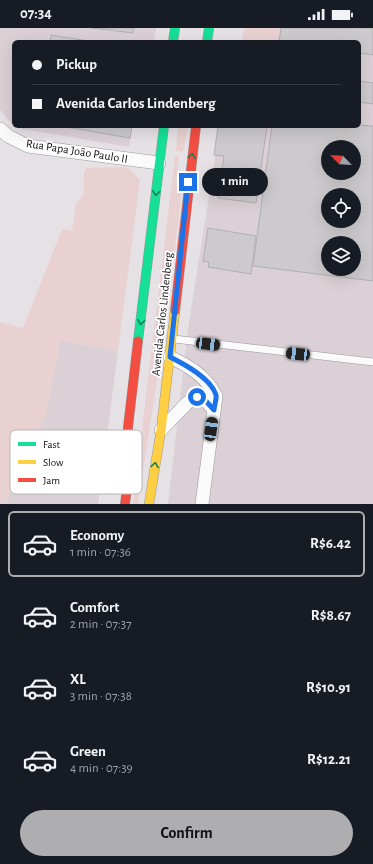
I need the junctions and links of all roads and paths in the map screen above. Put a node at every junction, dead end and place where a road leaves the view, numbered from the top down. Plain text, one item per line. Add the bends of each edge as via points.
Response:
1 (175, 28) edge
2 (209, 28) edge
3 (173, 40) edge
4 (207, 40) edge
5 (164, 128) edge
6 (196, 128) edge
7 (0, 129) edge
8 (159, 163) junction
9 (172, 339) junction
10 (170, 357) junction
11 (373, 362) edge
12 (214, 410) junction
13 (128, 430) edge
14 (161, 430) junction
15 (149, 504) edge
16 (202, 504) edge

1 - 3 main road
2 - 4 main road
5 - 8 main road, Avenida Carlos Lindenberg
9 -> 6 main road, Avenida Carlos Lindenberg
7 - 8 street, Rua Papa João Paulo II via 28,146
8 -> 13 main road, Avenida Carlos Lindenberg
9 - 10 main road, Avenida Carlos Lindenberg
9 - 11 lane
10 - 12 street via 192,369 211,385 216,396
10 - 14 main road, Avenida Carlos Lindenberg
12 - 14 street via 205,400 197,397 187,403
12 - 16 street
15 -> 14 main road, Avenida Carlos Lindenberg

